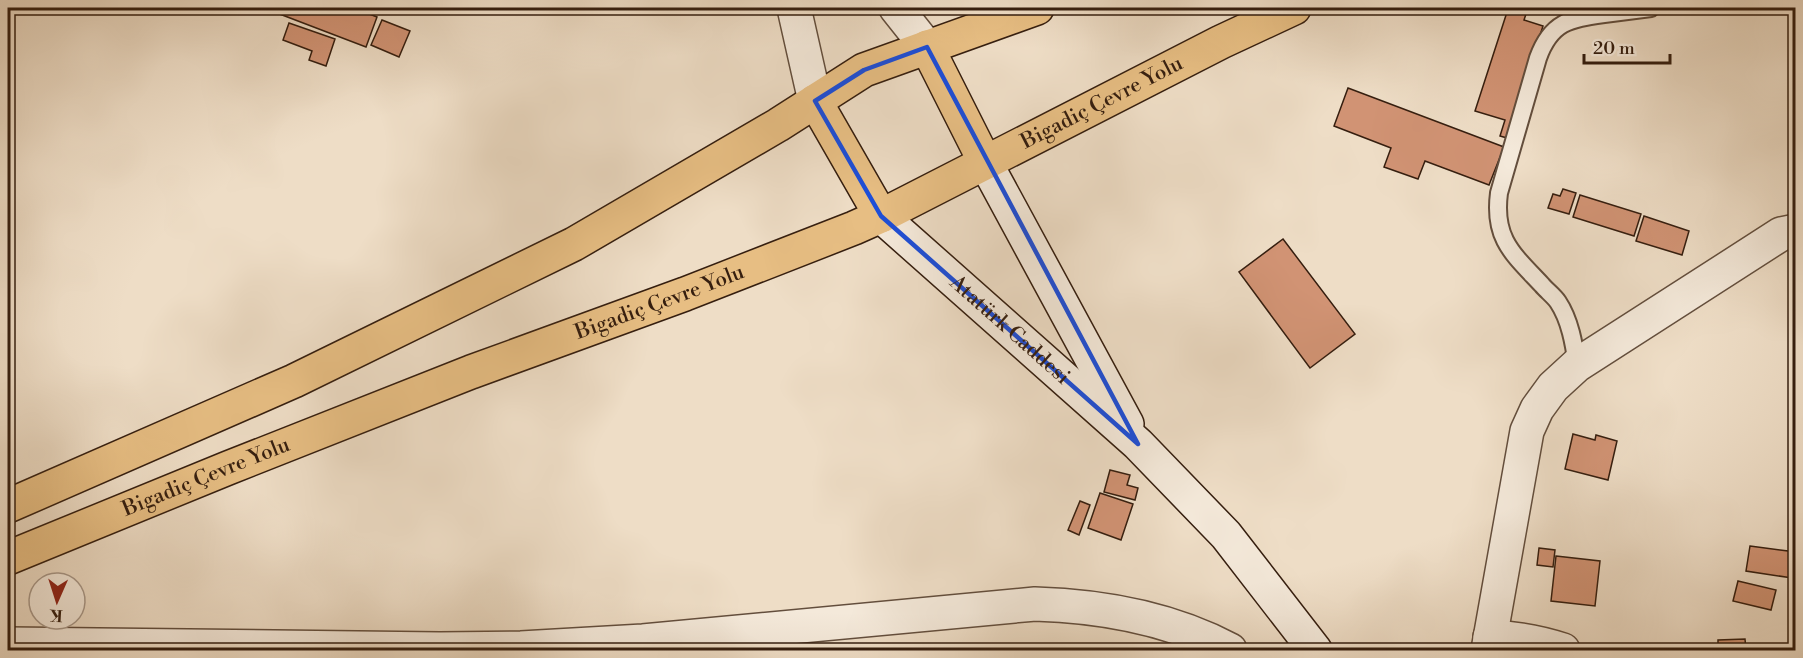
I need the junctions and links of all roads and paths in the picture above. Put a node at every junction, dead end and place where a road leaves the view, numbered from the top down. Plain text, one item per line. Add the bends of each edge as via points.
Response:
1 (794, 8) edge
2 (896, 8) edge
3 (1037, 8) edge
4 (1294, 8) edge
5 (1651, 8) edge
6 (927, 47) junction
7 (815, 101) junction
8 (986, 162) junction
9 (881, 216) junction
10 (1796, 231) edge
11 (1578, 365) junction
12 (1138, 444) junction
13 (8, 506) edge
14 (8, 558) edge
15 (8, 644) edge
16 (1489, 644) edge
17 (642, 646) edge
18 (1230, 651) edge
19 (1315, 651) edge
20 (1563, 651) edge

1 - 7 street
2 - 6 street
3 - 6 highway
4 - 8 highway, Bigadiç Çevre Yolu
5 - 11 lane via 1576,18 1550,33 1542,45 1499,193 1497,209 1504,242 1558,303 1569,325
6 - 7 highway via 864,70
6 - 8 highway
7 - 9 highway
7 - 13 highway via 574,244 294,381
8 - 9 highway, Bigadiç Çevre Yolu
8 - 12 street, Atatürk Caddesi
9 - 12 street, Atatürk Caddesi
9 - 14 highway, Bigadiç Çevre Yolu via 685,294 471,372
10 - 11 street via 1781,234
11 - 16 street via 1553,387 1527,431
12 - 19 street, Atatürk Caddesi via 1226,535
15 - 17 street via 440,649
16 - 20 street via 1515,638
17 - 18 street via 1035,604 1111,610 1184,630

